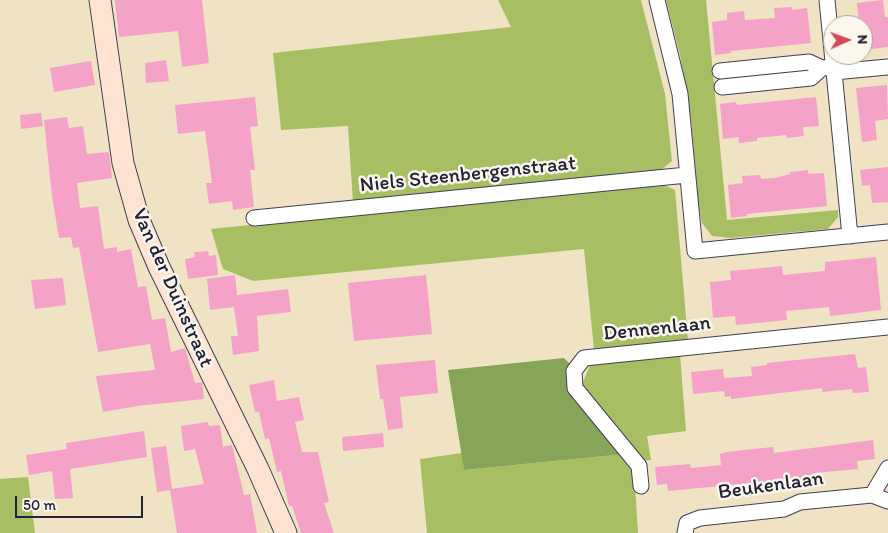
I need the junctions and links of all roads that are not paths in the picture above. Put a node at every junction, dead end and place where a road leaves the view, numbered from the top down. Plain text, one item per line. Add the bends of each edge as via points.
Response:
1 (100, 0) edge
2 (657, 0) edge
3 (826, 0) edge
4 (888, 67) edge
5 (830, 69) junction
6 (720, 71) dead end
7 (722, 87) dead end
8 (687, 175) junction
9 (254, 218) dead end
10 (888, 232) edge
11 (850, 236) junction
12 (888, 328) edge
13 (888, 468) edge
14 (641, 486) dead end
15 (872, 495) junction
16 (888, 501) edge
17 (286, 533) edge
18 (685, 533) edge

1 - 17 street, Van der Duinstraat via 123,164 139,220 158,267 258,469
2 - 8 street via 680,94
3 - 5 street
4 - 5 street
5 - 6 street via 809,62
5 - 7 street via 811,78
5 - 11 street
8 - 9 street, Niels Steenbergenstraat
8 - 11 street via 695,251
10 - 11 street
12 - 14 street, Dennenlaan via 584,358 574,371 575,388 639,466
13 - 15 street
15 - 16 street, Beukenlaan
15 - 18 street, Beukenlaan via 800,502 784,509 700,518 687,523

